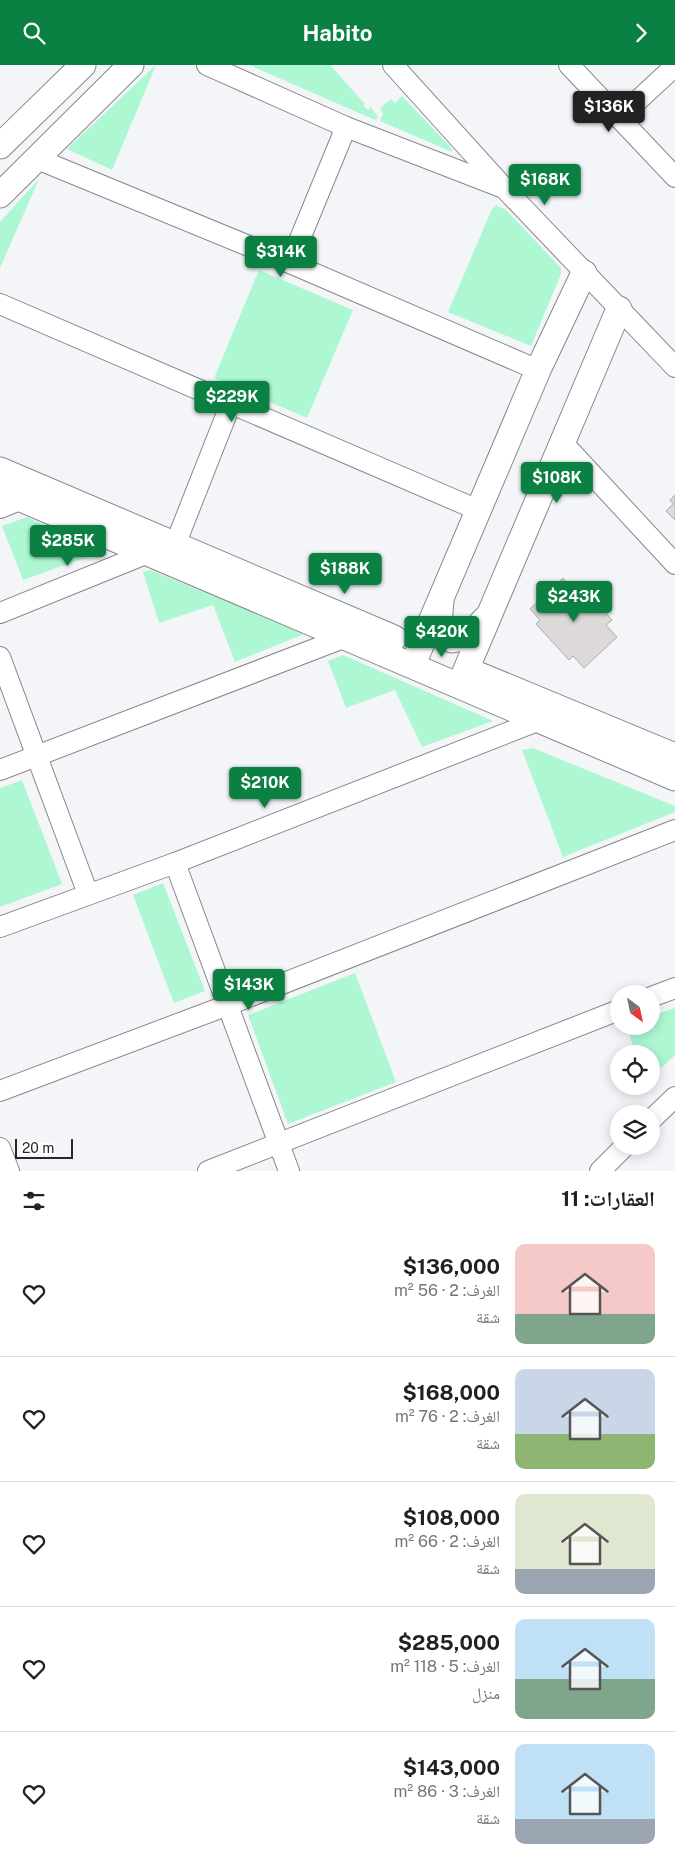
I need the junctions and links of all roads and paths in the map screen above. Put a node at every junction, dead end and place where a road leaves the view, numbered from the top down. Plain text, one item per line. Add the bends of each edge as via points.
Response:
1 (83, 65) edge
2 (131, 65) edge
3 (208, 65) edge
4 (393, 65) edge
5 (569, 65) edge
6 (675, 65) edge
7 (619, 118) junction
8 (346, 127) junction
9 (0, 145) edge
10 (34, 158) junction
11 (675, 177) edge
12 (506, 189) junction
13 (0, 195) edge
14 (290, 263) junction
15 (584, 273) junction
16 (0, 304) edge
17 (619, 309) junction
18 (675, 367) edge
19 (538, 370) junction
20 (231, 403) junction
21 (562, 442) junction
22 (0, 470) edge
23 (7, 499) edge
24 (478, 510) junction
25 (175, 545) junction
26 (148, 553) junction
27 (675, 564) edge
28 (442, 594) junction
29 (0, 613) edge
30 (489, 615) junction
31 (349, 629) junction
32 (0, 657) edge
33 (416, 657) junction
34 (463, 677) junction
35 (540, 720) junction
36 (36, 756) junction
37 (675, 756) edge
38 (0, 770) edge
39 (675, 778) edge
40 (675, 830) edge
41 (175, 863) junction
42 (88, 894) junction
43 (0, 927) edge
44 (675, 988) edge
45 (660, 994) edge
46 (228, 1005) junction
47 (610, 1014) edge
48 (0, 1091) edge
49 (675, 1097) edge
50 (660, 1111) edge
51 (279, 1144) junction
52 (0, 1148) edge
53 (616, 1155) edge
54 (9, 1171) edge
55 (208, 1171) edge
56 (289, 1171) edge
57 (600, 1171) edge

1 - 9 street
2 - 10 street
3 - 8 street
4 - 12 street
5 - 7 street
6 - 7 street
7 - 11 street
8 - 12 street
8 - 14 street
10 - 13 street
10 - 14 street
12 - 15 street
14 - 19 street
15 - 17 street
15 - 19 street
16 - 20 street
17 - 18 street
17 - 21 street
19 - 24 street
20 - 24 street
20 - 25 street
21 - 27 street
21 - 30 street
22 - 25 street
23 - 26 street
24 - 28 street
25 - 31 street
26 - 29 street
26 - 31 street
28 - 30 street via 440,625 452,640 474,633
28 - 33 street
30 - 34 street
31 - 33 street
31 - 36 street
32 - 36 street
33 - 34 street
34 - 35 street
34 - 37 street
35 - 39 street
35 - 41 street
36 - 38 street
36 - 42 street
40 - 46 street
41 - 42 street
41 - 46 street
42 - 43 street
44 - 45 street
46 - 48 street
46 - 51 street
47 - 51 street
49 - 50 street
51 - 55 street
51 - 56 street
52 - 54 street
53 - 57 street

